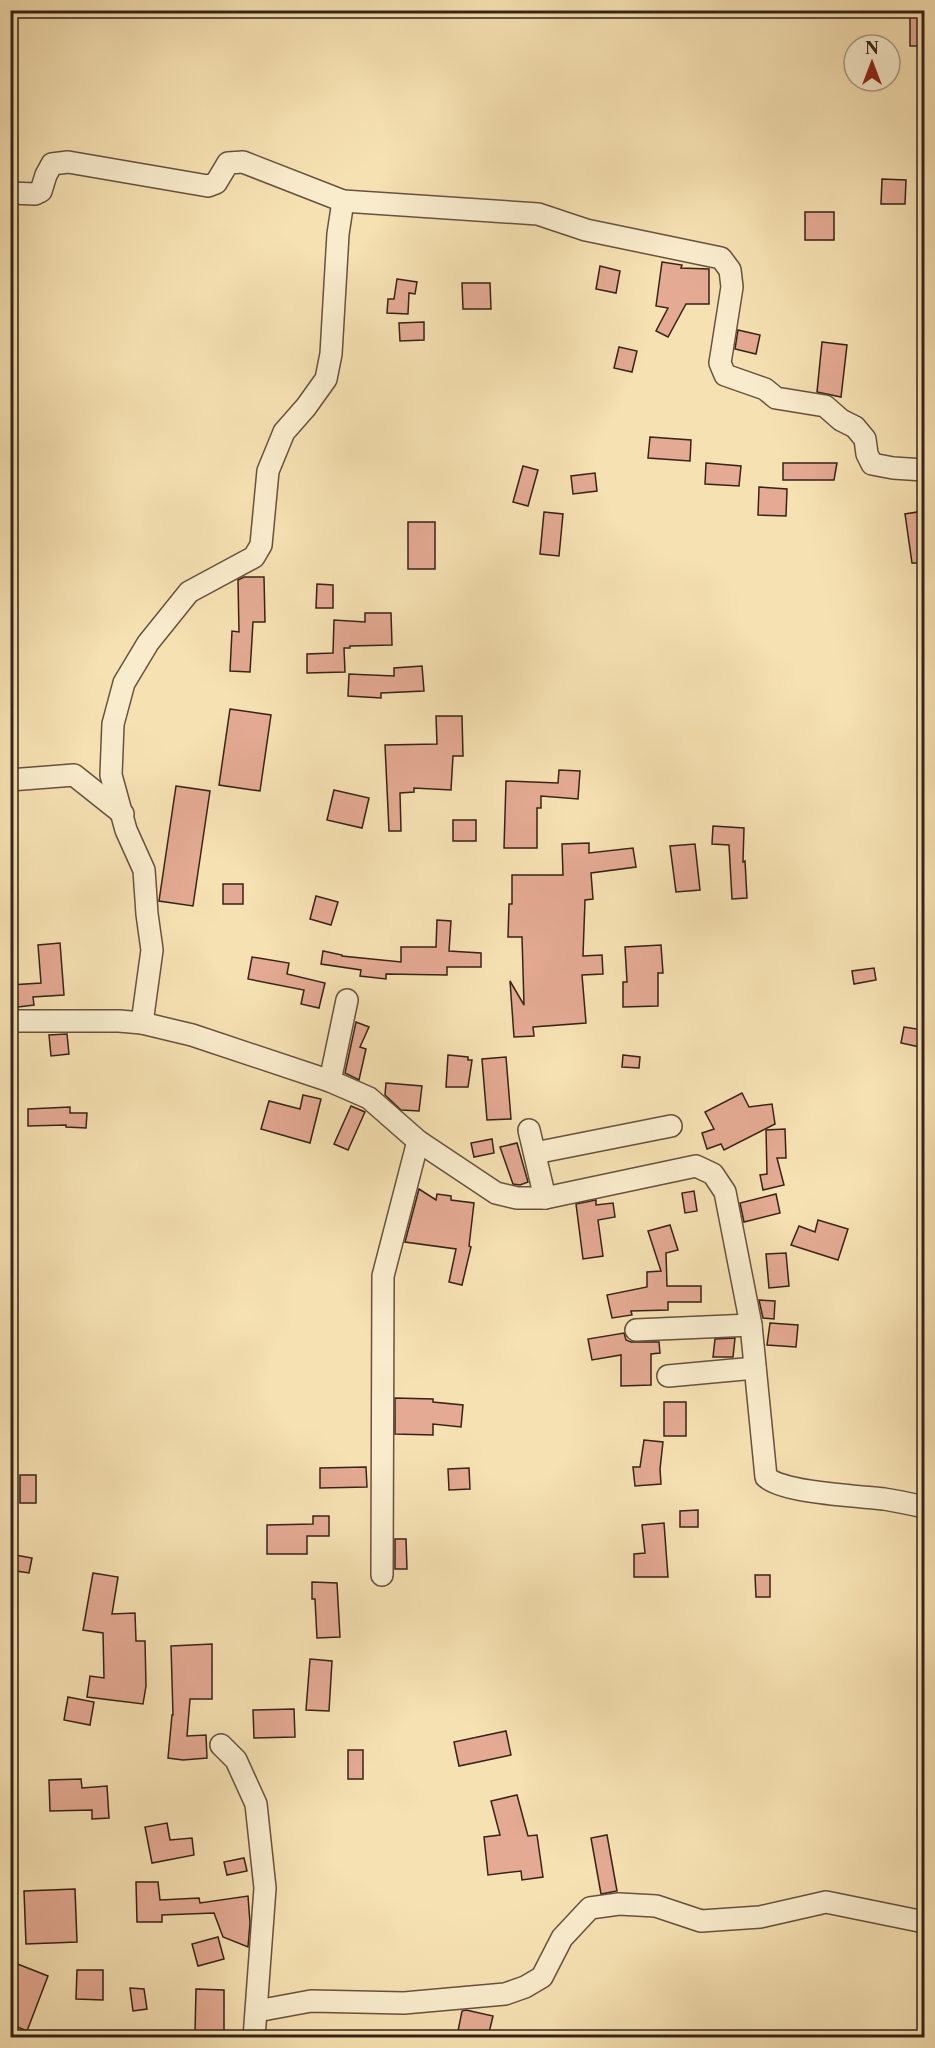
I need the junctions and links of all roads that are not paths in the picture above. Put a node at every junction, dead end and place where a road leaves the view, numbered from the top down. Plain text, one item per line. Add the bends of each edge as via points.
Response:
1 (10, 193) edge
2 (343, 201) junction
3 (924, 470) edge
4 (10, 780) edge
5 (123, 814) junction
6 (347, 1000) dead end
7 (10, 1021) edge
8 (142, 1023) junction
9 (330, 1081) junction
10 (671, 1126) dead end
11 (529, 1130) dead end
12 (418, 1141) junction
13 (535, 1153) junction
14 (545, 1198) junction
15 (751, 1325) junction
16 (636, 1330) dead end
17 (755, 1368) junction
18 (668, 1376) dead end
19 (924, 1507) edge
20 (382, 1575) dead end
21 (221, 1745) dead end
22 (924, 1922) edge
23 (257, 2011) junction
24 (254, 2037) edge

1 - 2 street via 34,195 41,191 52,164 68,162 208,186 216,183 228,163 243,162
2 - 3 street via 538,214 586,230 721,258 730,270 732,287 720,363 725,375 765,389 776,398 825,406 865,439 872,464
2 - 5 street via 326,379 284,432 268,471 261,545 254,557 189,592 148,643 124,683 112,724 111,775
4 - 5 street via 74,775
5 - 8 street via 144,870 152,950
6 - 9 street
7 - 8 street
8 - 9 street via 192,1035
9 - 12 street via 369,1098
10 - 13 street
11 - 13 street
12 - 14 street via 496,1193
12 - 20 street via 383,1276
13 - 14 street
14 - 15 street via 696,1166 713,1174 726,1192
15 - 16 street
15 - 17 street
17 - 18 street
17 - 19 street via 764,1470 772,1483
21 - 23 street via 236,1760 256,1804 265,1888
22 - 23 street via 826,1902 760,1917 701,1921 656,1906 619,1904 590,1908 562,1938 542,1977 505,1994 404,2003 311,2001
23 - 24 street

